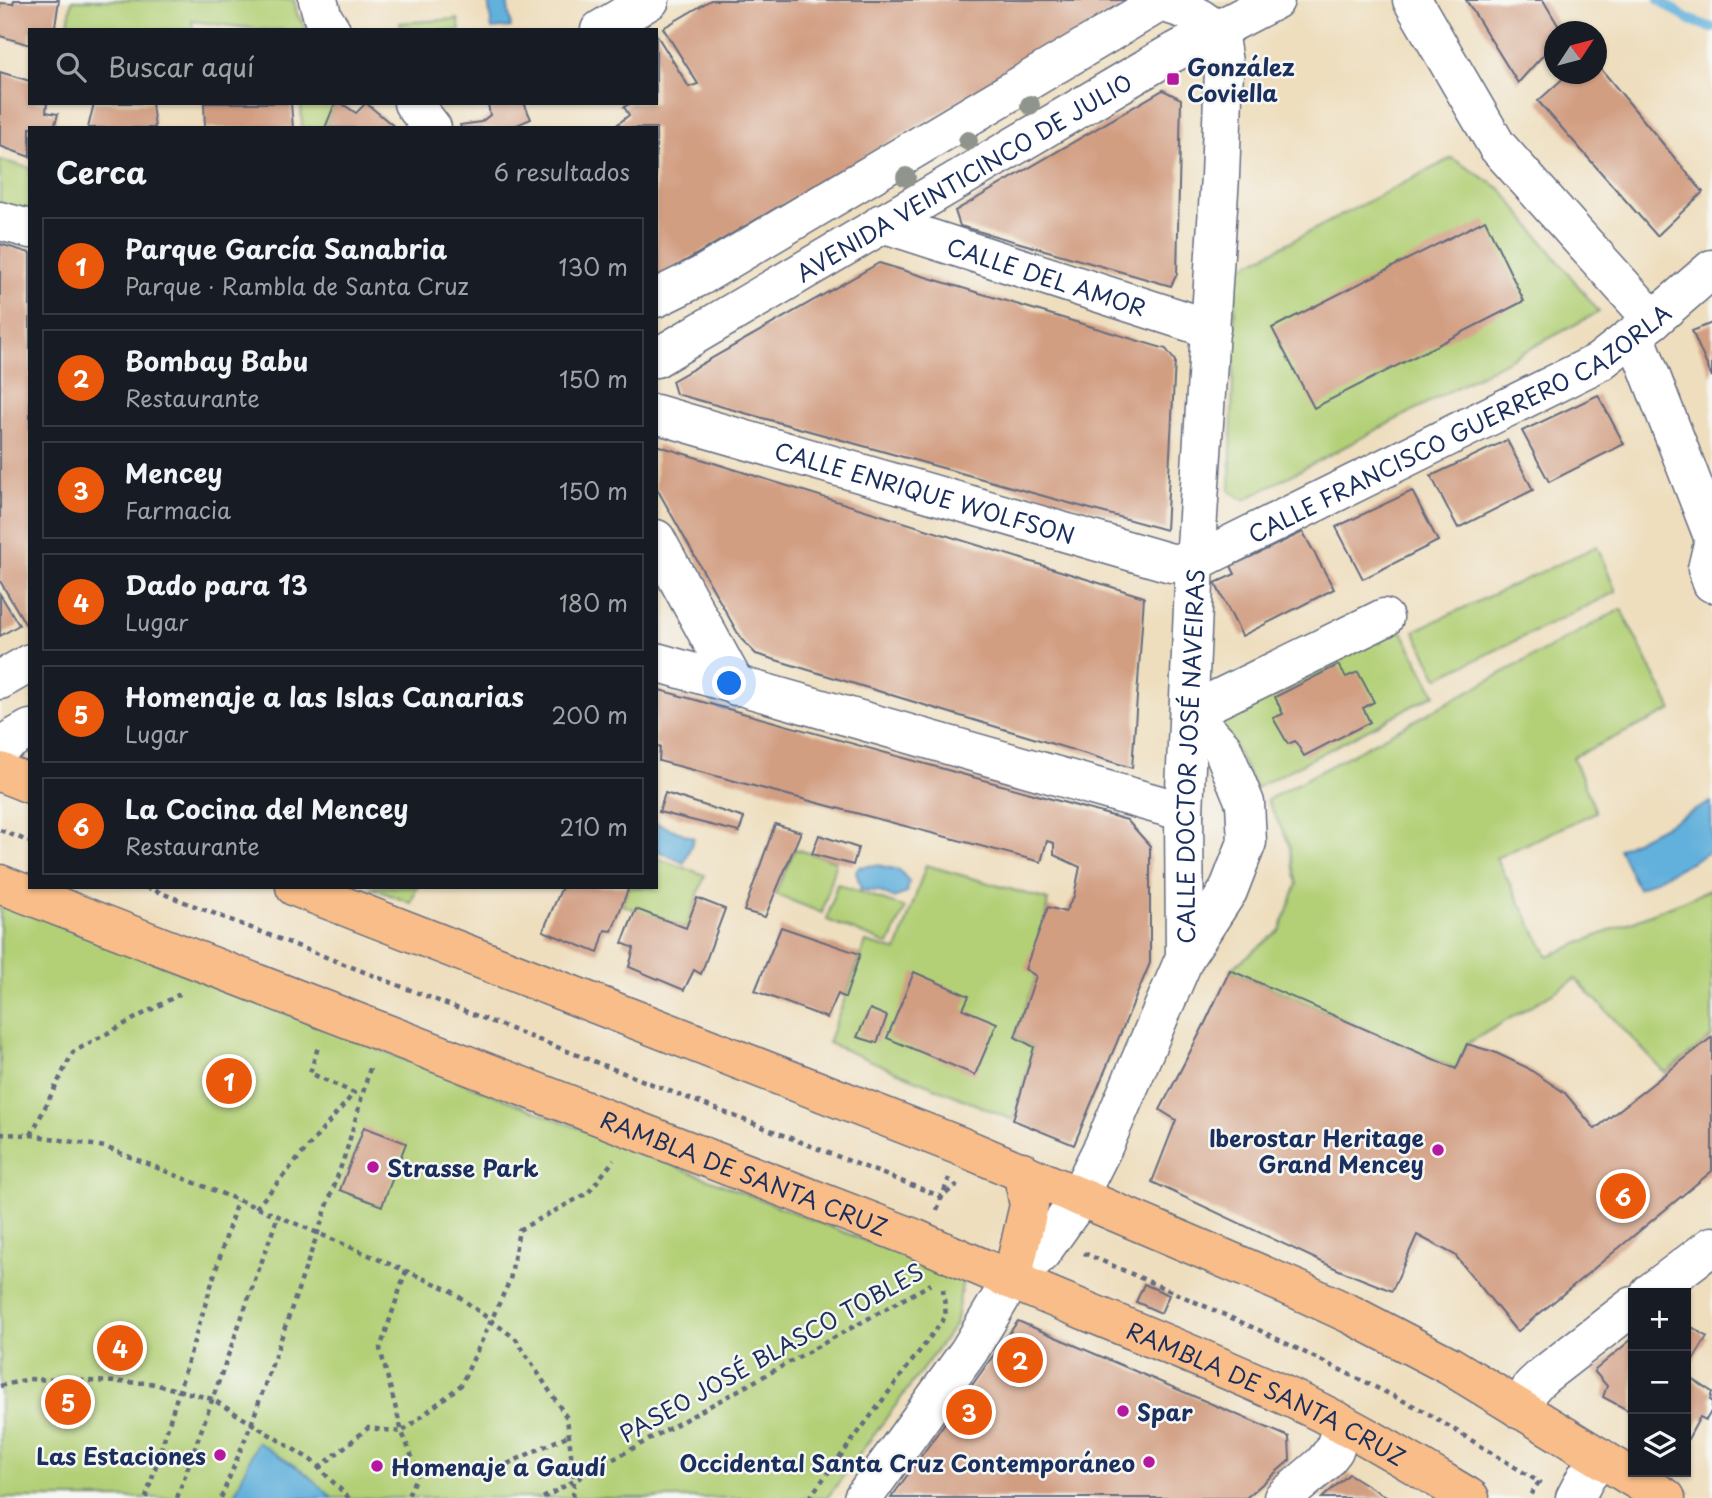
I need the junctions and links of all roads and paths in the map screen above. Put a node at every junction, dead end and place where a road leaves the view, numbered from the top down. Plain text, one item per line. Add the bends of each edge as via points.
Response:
1 (318, 0) edge
2 (650, 0) edge
3 (1412, 0) edge
4 (1163, 1) edge
5 (1269, 1) edge
6 (330, 28) edge
7 (603, 28) edge
8 (1218, 31) junction
9 (415, 105) edge
10 (430, 126) edge
11 (0, 221) edge
12 (882, 223) junction
13 (28, 228) edge
14 (1712, 269) edge
15 (658, 297) edge
16 (1644, 327) junction
17 (1211, 329) junction
18 (658, 357) edge
19 (658, 415) edge
20 (1712, 534) edge
21 (658, 543) edge
22 (1712, 548) edge
23 (1195, 562) junction
24 (1712, 583) edge
25 (1384, 618) dead end
26 (658, 663) edge
27 (28, 664) edge
28 (0, 680) edge
29 (736, 686) junction
30 (1189, 713) junction
31 (28, 730) edge
32 (0, 746) edge
33 (0, 772) edge
34 (28, 783) edge
35 (1184, 812) junction
36 (0, 830) edge
37 (28, 841) edge
38 (0, 884) edge
39 (151, 889) edge
40 (300, 889) edge
41 (1185, 957) junction
42 (180, 994) dead end
43 (318, 1047) dead end
44 (370, 1068) dead end
45 (0, 1134) edge
46 (32, 1135) junction
47 (960, 1146) junction
48 (616, 1158) dead end
49 (1022, 1171) junction
50 (968, 1190) dead end
51 (942, 1197) junction
52 (237, 1201) junction
53 (256, 1208) junction
54 (1070, 1210) junction
55 (278, 1216) junction
56 (934, 1217) dead end
57 (317, 1232) junction
58 (1712, 1246) edge
59 (406, 1271) junction
60 (1012, 1279) junction
61 (1657, 1288) edge
62 (1628, 1310) edge
63 (491, 1320) junction
64 (0, 1386) edge
65 (179, 1391) junction
66 (212, 1399) junction
67 (1521, 1409) junction
68 (252, 1422) junction
69 (1343, 1424) junction
70 (402, 1432) junction
71 (569, 1435) junction
72 (1601, 1458) junction
73 (319, 1468) junction
74 (418, 1472) junction
75 (574, 1481) junction
76 (146, 1498) edge
77 (177, 1498) edge
78 (221, 1498) edge
79 (349, 1498) edge
80 (407, 1498) edge
81 (542, 1498) edge
82 (573, 1498) edge
83 (808, 1498) edge
84 (863, 1498) edge
85 (1283, 1498) edge
86 (1470, 1498) edge
87 (1528, 1498) edge
88 (1575, 1498) edge
89 (1666, 1498) edge

1 - 6 street
2 - 7 street
3 - 16 street via 1497,146
4 - 8 street via 1189,11
4 - 15 street, AVENIDA VEINTICINCO DE JULIO via 701,276
5 - 8 street, AVENIDA VEINTICINCO DE JULIO
8 - 12 street, AVENIDA VEINTICINCO DE JULIO via 1167,56
8 - 17 street, CALLE DOCTOR JOSÉ NAVEIRAS via 1224,69
9 - 10 street
11 - 13 street
12 - 17 street, CALLE DEL AMOR
12 - 18 street, AVENIDA VEINTICINCO DE JULIO
14 - 16 street, CALLE FRANCISCO GUERRERO CAZORLA
16 - 20 street
16 - 23 street, CALLE FRANCISCO GUERRERO CAZORLA via 1599,362
17 - 23 street, CALLE DOCTOR JOSÉ NAVEIRAS
19 - 23 street, CALLE ENRIQUE WOLFSON via 1171,563
21 - 29 street
22 - 24 street via 1707,569
23 - 30 street, CALLE DOCTOR JOSÉ NAVEIRAS
25 - 30 street
26 - 29 street
27 - 28 street
29 - 35 street
30 - 35 street, CALLE DOCTOR JOSÉ NAVEIRAS
30 - 41 street via 1222,747 1245,803 1247,842 1228,891
31 - 32 street
33 - 34 main road
35 - 41 street, CALLE DOCTOR JOSÉ NAVEIRAS
36 - 37 path
38 - 60 main road, RAMBLA DE SANTA CRUZ
39 - 51 path
40 - 47 main road
41 - 54 street, CALLE DOCTOR JOSÉ NAVEIRAS via 1110,1133
42 - 46 path via 73,1052
43 - 53 path via 310,1073 354,1093
44 - 57 path
45 - 46 path
46 - 52 path via 105,1147
47 - 49 main road
47 - 51 path
48 - 63 path via 588,1193 519,1230 510,1280
49 - 54 main road
49 - 60 main road via 1030,1205
50 - 51 path via 955,1186
51 - 56 path
52 - 53 path
52 - 65 path
53 - 55 path
54 - 60 street, CALLE DOCTOR JOSÉ NAVEIRAS via 1041,1254
54 - 67 main road via 1350,1314
54 - 87 path via 1085,1255 1259,1330 1424,1411 1539,1482
55 - 57 path
55 - 66 path
57 - 59 path
57 - 68 path
58 - 61 street
59 - 63 path via 450,1290
59 - 70 path via 380,1349
60 - 69 main road, RAMBLA DE SANTA CRUZ
60 - 84 street, CALLE DOCTOR JOSÉ NAVEIRAS via 969,1351
62 - 67 street via 1532,1386
63 - 70 path via 461,1385
63 - 71 path via 516,1339 567,1418
64 - 65 path via 29,1378 150,1383
65 - 66 path
65 - 76 path
66 - 68 path
66 - 77 path
67 - 72 main road
68 - 73 path
68 - 78 path
69 - 85 street via 1334,1450 1323,1464
69 - 86 main road, RAMBLA DE SANTA CRUZ
70 - 73 path via 368,1428
70 - 74 path
71 - 74 path via 505,1465
71 - 75 path
72 - 88 street
72 - 89 main road
73 - 79 path
74 - 80 path
75 - 81 path, PASEO JOSÉ BLASCO TOBLES
75 - 82 path
75 - 83 path, PASEO JOSÉ BLASCO TOBLES via 942,1278 946,1316

